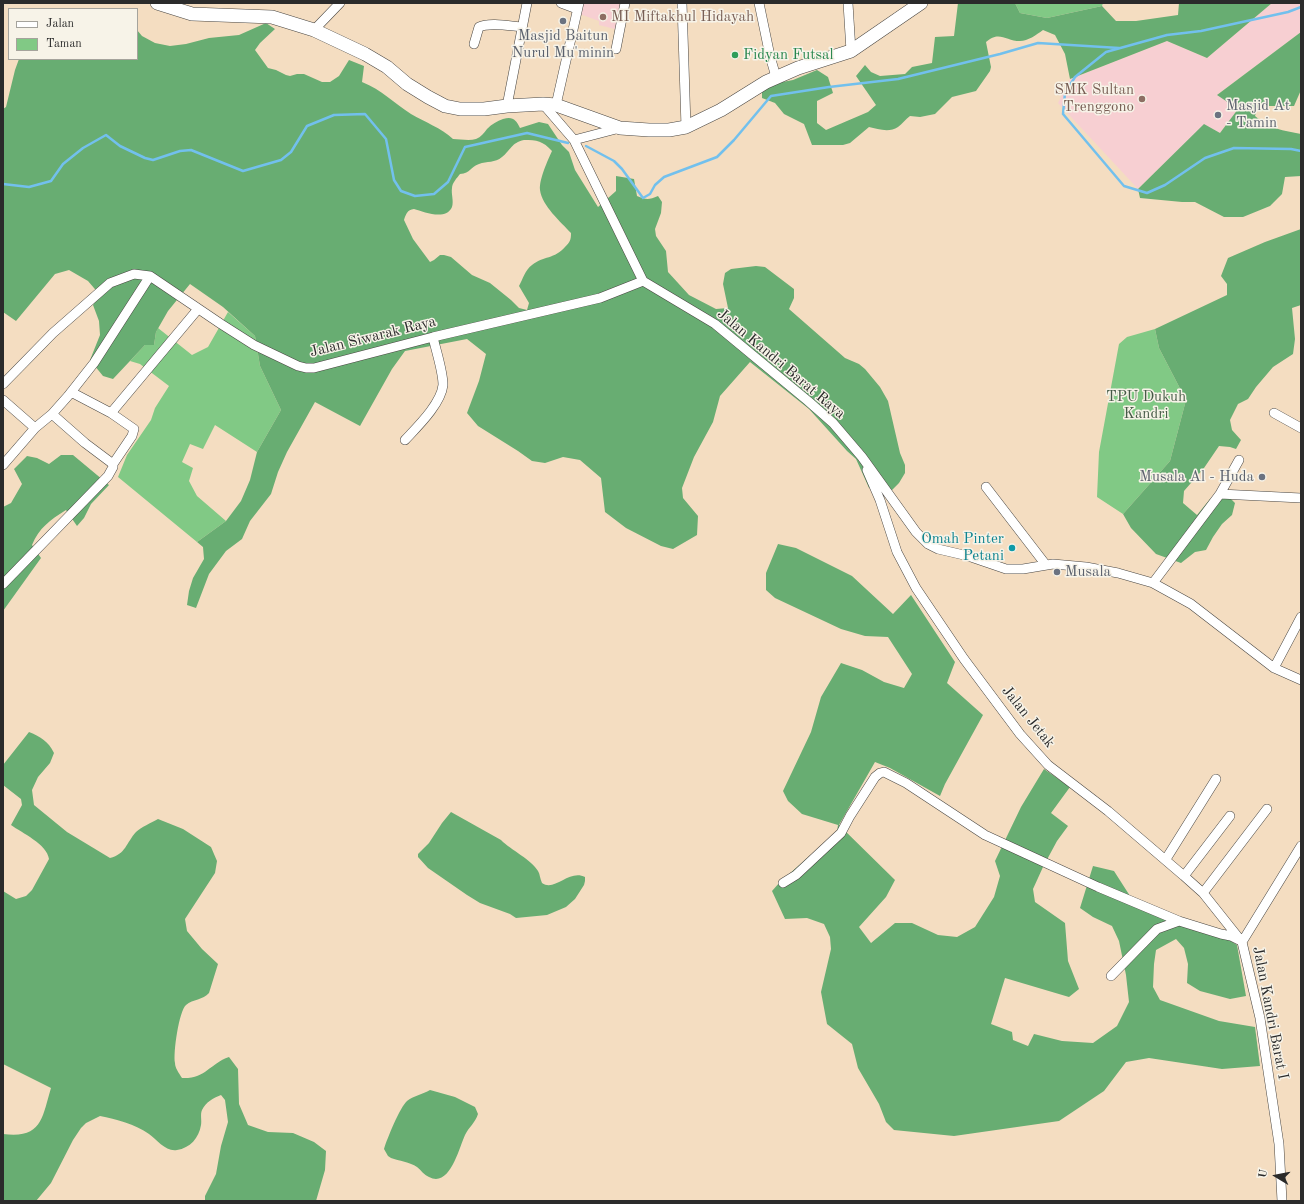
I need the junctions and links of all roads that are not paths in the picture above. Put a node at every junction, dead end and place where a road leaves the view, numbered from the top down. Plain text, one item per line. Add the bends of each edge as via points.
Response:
1 (158, 3) edge
2 (340, 3) edge
3 (527, 3) edge
4 (562, 3) edge
5 (626, 3) edge
6 (682, 3) edge
7 (759, 3) edge
8 (848, 3) edge
9 (921, 3) edge
10 (578, 6) edge
11 (522, 27) junction
12 (314, 30) junction
13 (474, 44) dead end
14 (616, 49) dead end
15 (851, 52) junction
16 (776, 78) junction
17 (543, 104) junction
18 (507, 106) junction
19 (556, 106) junction
20 (686, 127) junction
21 (620, 128) junction
22 (574, 140) junction
23 (150, 276) junction
24 (643, 281) junction
25 (198, 309) junction
26 (433, 337) junction
27 (3, 384) edge
28 (71, 392) junction
29 (3, 400) edge
30 (111, 413) junction
31 (1274, 413) dead end
32 (52, 414) junction
33 (35, 428) junction
34 (1301, 428) edge
35 (404, 440) dead end
36 (862, 457) junction
37 (1239, 460) dead end
38 (113, 464) junction
39 (3, 466) edge
40 (986, 487) dead end
41 (1222, 494) junction
42 (1301, 498) edge
43 (1046, 565) junction
44 (1153, 583) junction
45 (3, 584) edge
46 (1301, 617) edge
47 (1274, 668) junction
48 (1301, 680) edge
49 (1216, 779) dead end
50 (1267, 809) dead end
51 (1230, 816) dead end
52 (1301, 846) edge
53 (1166, 859) junction
54 (1184, 876) junction
55 (783, 883) dead end
56 (1203, 893) junction
57 (1179, 921) junction
58 (1242, 942) junction
59 (1111, 976) dead end
60 (1282, 1201) edge

1 - 12 main road via 192,14 272,17
2 - 12 street
3 - 11 street
4 - 10 street
5 - 14 street
6 - 20 street
7 - 16 street
8 - 15 street
9 - 15 main road
10 - 19 street
11 - 13 street via 481,26
11 - 18 street
12 - 18 main road via 365,54 428,98 446,106 484,110
15 - 16 main road via 798,68
16 - 20 main road
17 - 18 main road
17 - 19 main road
17 - 22 street
19 - 21 main road
20 - 21 main road via 669,130
21 - 22 street
22 - 24 street
23 - 25 street, Jalan Siwarak Raya
23 - 27 street via 134,274 110,283 52,333
23 - 28 street via 94,363
24 - 26 street, Jalan Siwarak Raya via 600,298
24 - 36 street, Jalan Kandri Barat Raya via 715,324 833,423
25 - 26 street, Jalan Siwarak Raya via 254,345 306,368
25 - 30 street
26 - 35 street via 442,376 442,393 436,404
28 - 30 street
28 - 32 street
29 - 33 street
30 - 38 street via 134,429
31 - 34 street
32 - 33 street
32 - 38 street
33 - 39 street
36 - 43 street, Jalan Kandri Barat Raya via 916,532 928,544 1006,569
36 - 53 street, Jalan Jetak via 898,552 916,588 964,659 1020,734 1048,764
37 - 41 street
38 - 45 street via 108,476
40 - 43 street
41 - 42 street
41 - 44 street
43 - 44 street, Jalan Kandri Barat Raya via 1086,567
44 - 47 street, Jalan Kandri Barat Raya via 1192,604
46 - 47 street
47 - 48 street, Jalan Kandri Barat Raya
49 - 53 street
50 - 56 street
51 - 54 street
52 - 58 street, Jalan Kandri Barat I
53 - 54 street, Jalan Jetak
54 - 56 street, Jalan Jetak
55 - 57 street via 796,875 841,833 875,777 884,772 906,783 985,834 1098,887
56 - 58 street, Jalan Jetak
57 - 58 street via 1231,936
57 - 59 street via 1157,929
58 - 60 street, Jalan Kandri Barat I via 1260,1018 1279,1144

